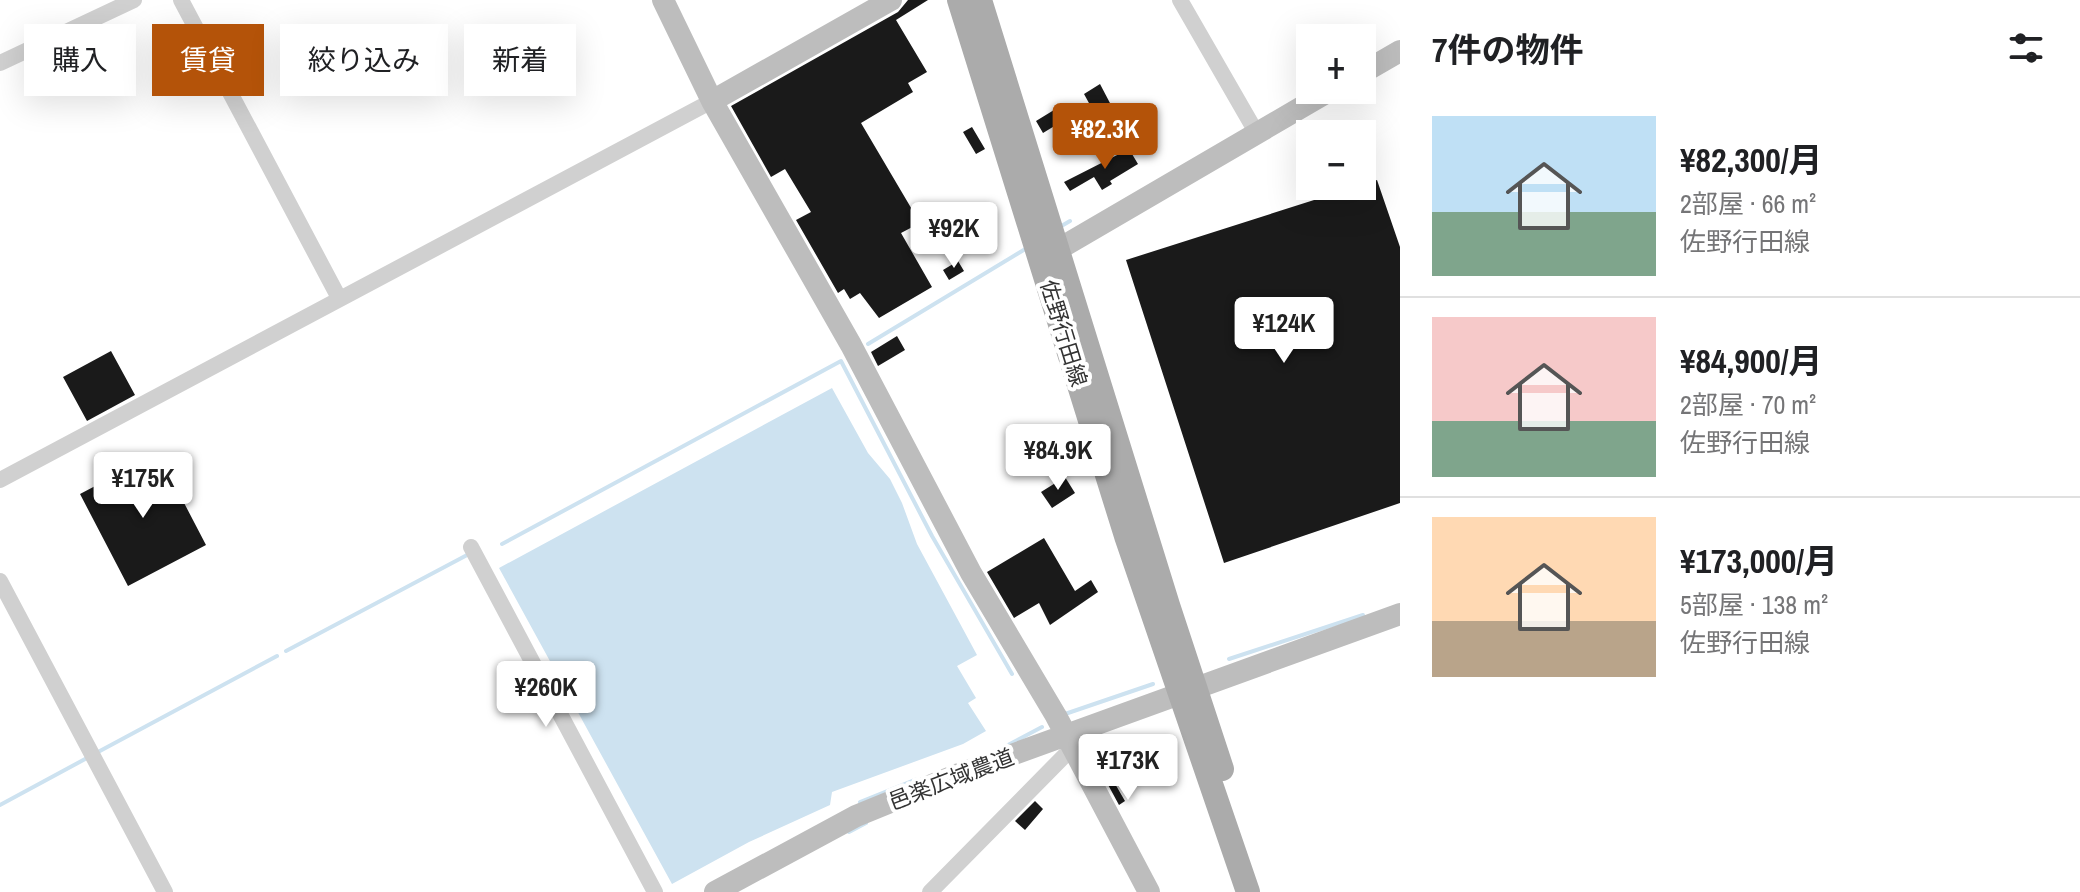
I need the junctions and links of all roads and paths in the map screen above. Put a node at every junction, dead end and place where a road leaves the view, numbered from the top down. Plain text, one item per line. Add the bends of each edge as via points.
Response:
1 (134, 0) edge
2 (181, 0) edge
3 (663, 0) edge
4 (891, 0) edge
5 (959, 0) edge
6 (980, 0) edge
7 (1180, 0) edge
8 (1400, 51) edge
9 (0, 63) edge
10 (1376, 65) edge
11 (712, 101) junction
12 (1306, 104) edge
13 (1256, 132) junction
14 (1057, 250) junction
15 (339, 298) junction
16 (0, 480) edge
17 (471, 547) dead end
18 (0, 581) edge
19 (1400, 614) edge
20 (1188, 690) junction
21 (1069, 741) junction
22 (1237, 839) junction
23 (165, 892) edge
24 (655, 892) edge
25 (715, 892) edge
26 (930, 892) edge
27 (1149, 892) edge
28 (1248, 892) edge
29 (1265, 892) edge

1 - 9 street
2 - 15 street
3 - 11 street
4 - 11 street
5 - 20 main road, 佐野行田線 via 1126,536
6 - 14 main road, 佐野行田線
7 - 13 street
8 - 10 street
11 - 15 street
11 - 21 street
12 - 13 street
13 - 14 street
14 - 20 main road, 佐野行田線
15 - 16 street
17 - 24 street
18 - 23 street
19 - 20 street, 邑楽広域農道
20 - 21 street, 邑楽広域農道
20 - 22 main road, 佐野行田線
21 - 25 street, 邑楽広域農道 via 856,816
21 - 26 street
21 - 27 street
22 - 28 main road, 佐野行田線
22 - 29 main road, 佐野行田線

